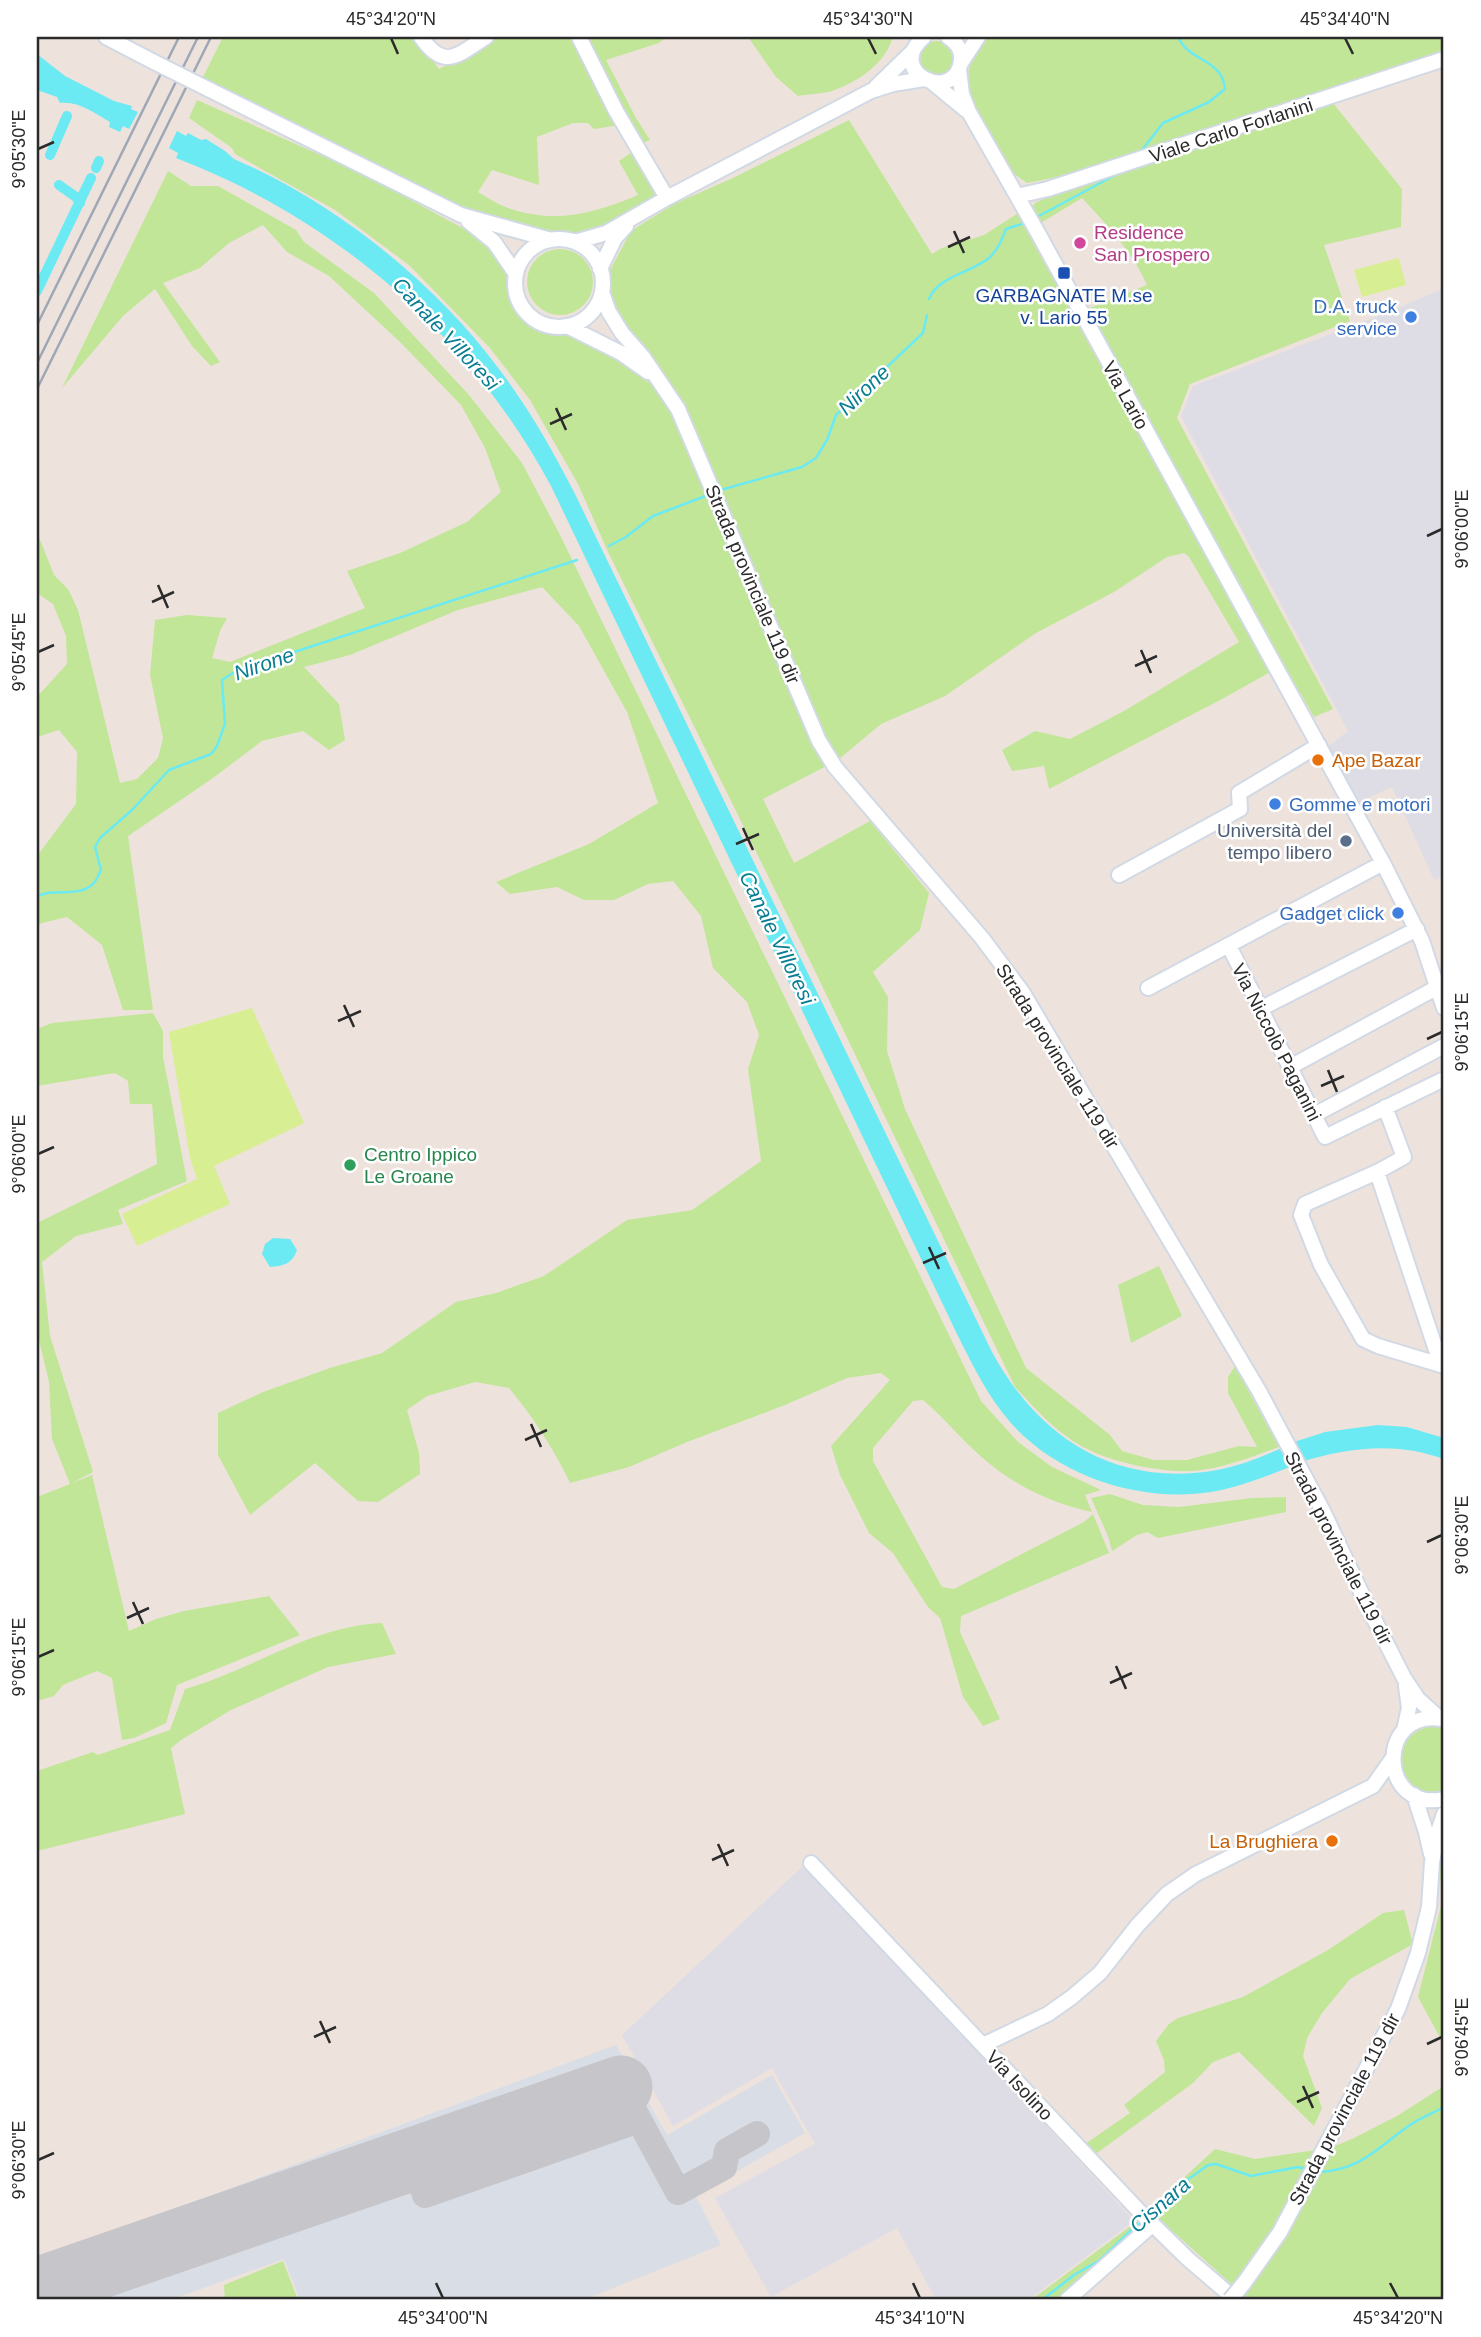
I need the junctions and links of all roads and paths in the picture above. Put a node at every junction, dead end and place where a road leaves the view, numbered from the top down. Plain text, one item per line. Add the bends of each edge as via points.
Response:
1 (106, 37) edge
2 (421, 37) edge
3 (486, 37) edge
4 (579, 37) edge
5 (948, 37) edge
6 (978, 37) edge
7 (918, 42) edge
8 (1444, 59) edge
9 (960, 66) junction
10 (928, 81) junction
11 (871, 91) junction
12 (969, 113) junction
13 (1017, 196) junction
14 (667, 198) junction
15 (461, 215) junction
16 (635, 218) junction
17 (551, 240) junction
18 (575, 242) junction
19 (600, 269) junction
20 (516, 274) junction
21 (601, 292) junction
22 (567, 326) junction
23 (655, 377) junction
24 (1319, 746) junction
25 (1383, 863) junction
26 (1119, 875) dead end
27 (1417, 929) junction
28 (1229, 946) junction
29 (1148, 988) dead end
30 (1440, 989) edge
31 (1444, 1008) edge
32 (1260, 1009) junction
33 (1444, 1046) edge
34 (1290, 1067) junction
35 (1444, 1079) edge
36 (1385, 1107) junction
37 (1314, 1115) junction
38 (1377, 1172) junction
39 (1443, 1366) edge
40 (1404, 1678) junction
41 (1441, 1719) edge
42 (1404, 1730) junction
43 (1392, 1759) junction
44 (1373, 1786) junction
45 (1410, 1793) junction
46 (1444, 1799) edge
47 (1444, 1814) edge
48 (1432, 1862) junction
49 (811, 1863) dead end
50 (983, 2045) junction
51 (1153, 2225) junction
52 (1067, 2300) edge
53 (1230, 2300) edge
54 (1236, 2300) edge

1 - 15 street, bridge
2 - 3 street via 433,53 450,58
4 - 14 street via 615,111
5 - 9 street, Via Lario via 958,47
6 - 9 street
7 - 10 street via 912,57 915,70
7 - 11 street
8 - 13 street, Viale Carlo Forlanini
9 - 10 street via 945,81
9 - 12 street, Via Lario
10 - 11 street
10 - 12 street, Via Lario
11 - 14 street
12 - 13 street, Via Lario
13 - 24 street, Via Lario
14 - 16 street
15 - 17 street
15 - 20 street via 494,242
16 - 18 street
16 - 19 street via 615,238
17 - 18 street
17 - 20 street via 529,251
18 - 19 street via 588,250
19 - 21 street
20 - 22 street via 518,299 528,313 550,326
21 - 22 street via 595,308 583,320
21 - 23 street, Strada provinciale 119 dir via 622,333
22 - 23 street, Strada provinciale 119 dir via 621,353
23 - 40 street, Strada provinciale 119 dir via 678,409 819,741 835,767 982,938 1023,993 1280,1429
24 - 25 street, Via Lario
24 - 26 street via 1239,793 1240,809
25 - 27 street, Via Lario
25 - 28 street
27 - 30 street, Via Lario
27 - 32 street
28 - 29 street
28 - 32 street, Via Niccolò Paganini
30 - 31 street, Via Lario
30 - 34 street
32 - 34 street, Via Niccolò Paganini
33 - 37 street
34 - 37 street, Via Niccolò Paganini
35 - 36 street
36 - 37 street, Via Niccolò Paganini via 1325,1137
36 - 38 street via 1404,1157
38 - 39 street
38 - 39 street via 1305,1203 1301,1215 1321,1265 1363,1339
40 - 41 street, Strada provinciale 119 dir via 1418,1699
40 - 42 street, Strada provinciale 119 dir via 1409,1700
41 - 42 street via 1416,1722
42 - 43 street, Strada provinciale 119 dir
43 - 44 street, Strada provinciale 119 dir
43 - 45 street, Strada provinciale 119 dir
44 - 45 street
44 - 50 street via 1196,1874 1167,1894 1100,1973 1072,1997 1048,2014
45 - 46 street
45 - 48 street, Strada provinciale 119 dir
47 - 48 street, Strada provinciale 119 dir
48 - 53 street, Strada provinciale 119 dir, bridge via 1429,1907 1398,2009 1280,2232
49 - 50 street, Via Isolino
50 - 51 street, Via Isolino
51 - 52 street
51 - 54 street, Via Isolino

